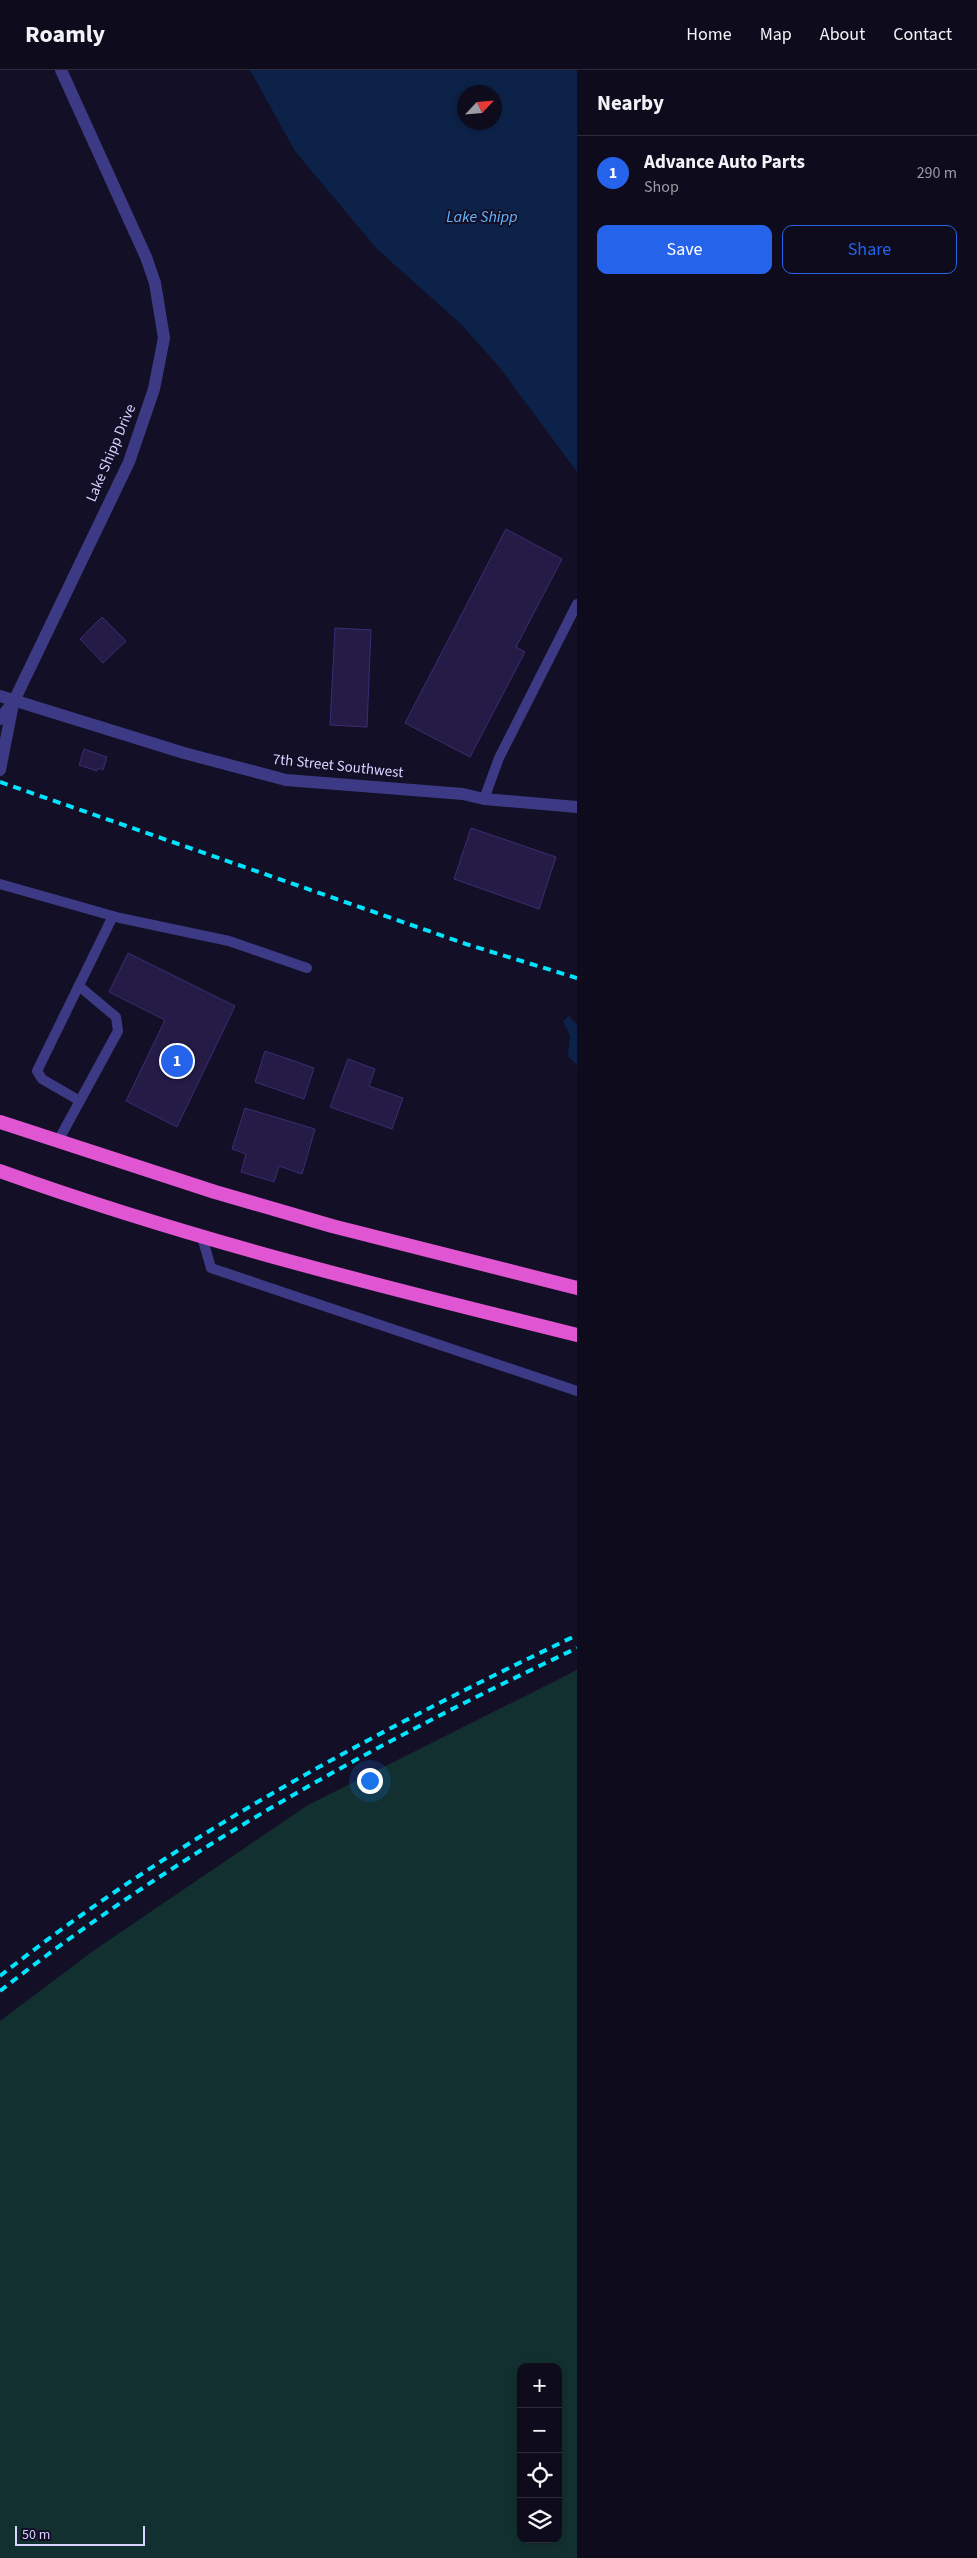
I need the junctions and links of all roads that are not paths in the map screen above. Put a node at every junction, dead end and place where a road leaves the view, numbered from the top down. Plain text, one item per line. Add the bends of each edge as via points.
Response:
1 (61, 70) edge
2 (577, 604) edge
3 (0, 696) edge
4 (14, 701) junction
5 (0, 719) edge
6 (0, 770) edge
7 (484, 798) junction
8 (577, 808) edge
9 (0, 884) edge
10 (113, 916) junction
11 (307, 968) dead end
12 (79, 986) junction
13 (80, 1101) junction
14 (0, 1122) edge
15 (58, 1141) junction
16 (0, 1172) edge
17 (202, 1237) junction
18 (577, 1288) edge
19 (577, 1336) edge
20 (577, 1391) edge

1 - 4 street, Lake Shipp Drive via 146,257 155,283 164,338 154,389 135,448
2 - 7 lane via 499,758
3 - 4 street, 7th Street Southwest
4 - 5 street
4 - 6 street
4 - 7 street, 7th Street Southwest via 184,753 286,780
7 - 8 street, 7th Street Southwest
9 - 10 lane
10 - 11 lane via 228,941
10 - 12 lane
12 - 13 lane via 116,1017 118,1032
12 - 13 lane via 37,1071 42,1079
13 - 15 lane
14 - 15 highway
15 - 18 highway via 332,1226
16 - 17 highway
17 - 19 highway
17 - 20 lane via 211,1268

